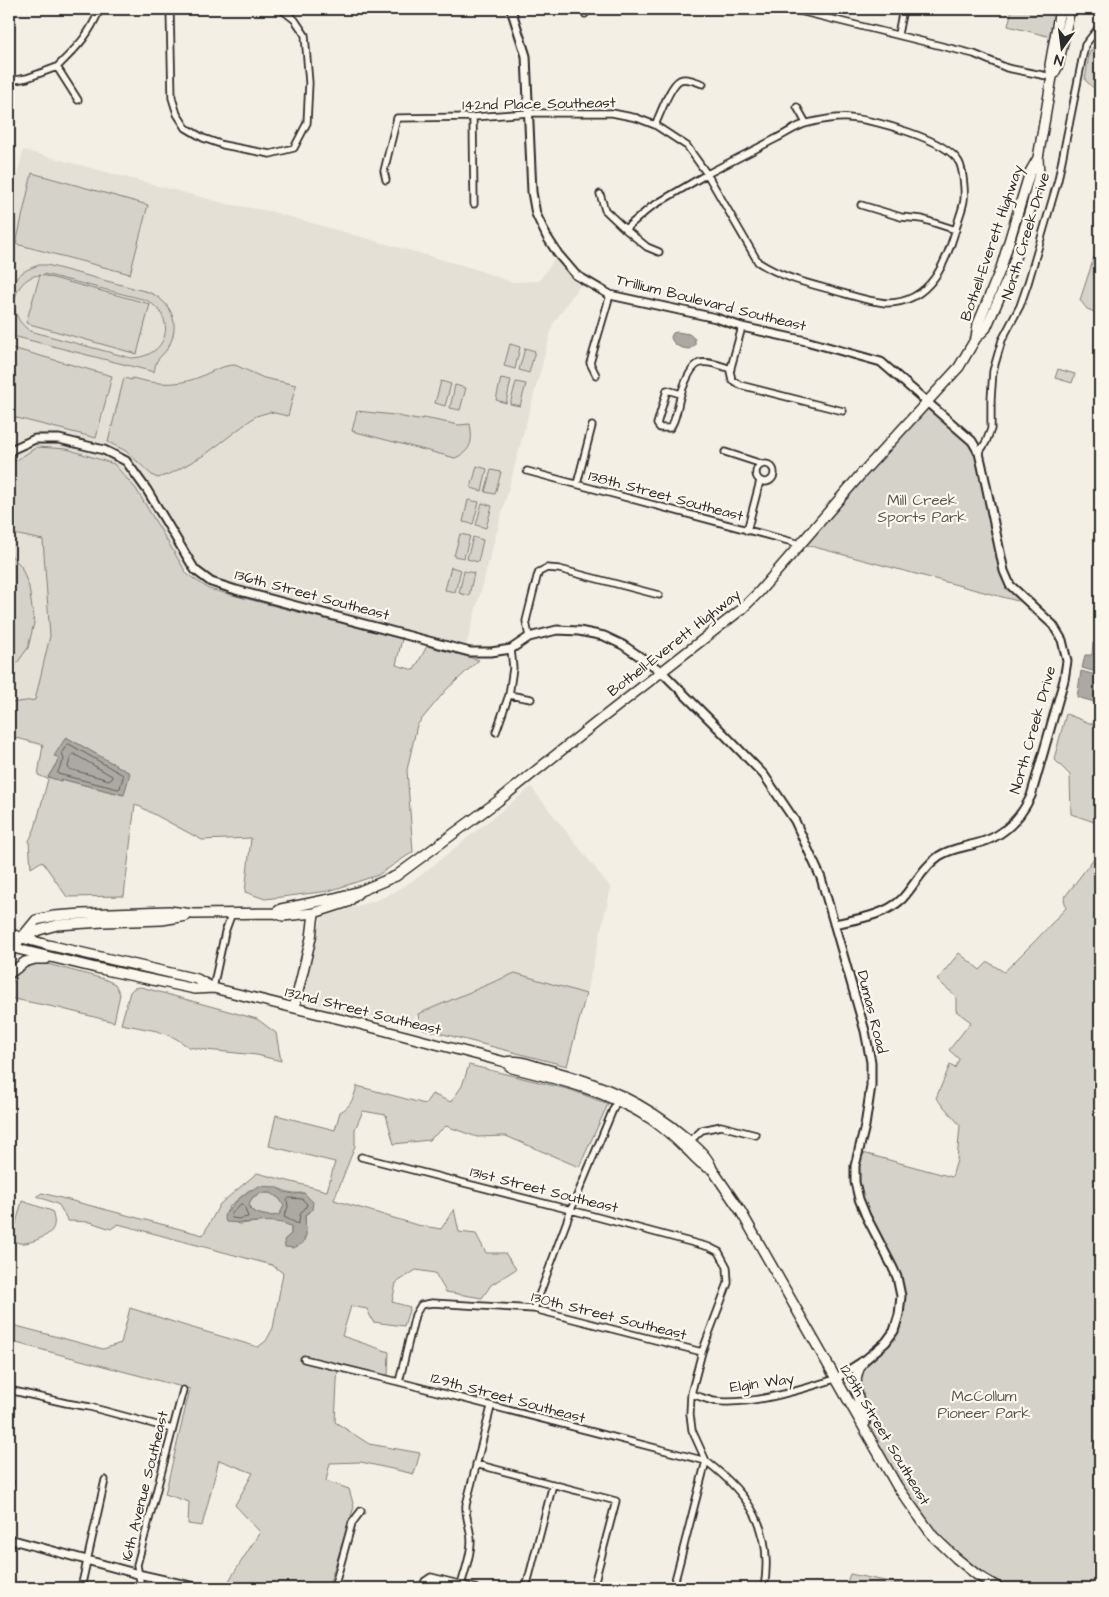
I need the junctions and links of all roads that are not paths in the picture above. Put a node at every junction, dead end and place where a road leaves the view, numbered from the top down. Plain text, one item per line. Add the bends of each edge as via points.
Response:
1 (100, 9) edge
2 (163, 9) edge
3 (188, 9) edge
4 (281, 9) edge
5 (511, 9) edge
6 (791, 9) edge
7 (903, 9) edge
8 (1060, 9) edge
9 (1070, 9) edge
10 (170, 10) edge
11 (1100, 26) edge
12 (898, 34) junction
13 (57, 67) junction
14 (1052, 77) junction
15 (9, 81) edge
16 (703, 84) dead end
17 (78, 100) dead end
18 (797, 107) dead end
19 (530, 113) junction
20 (473, 117) junction
21 (806, 123) junction
22 (655, 125) junction
23 (707, 174) junction
24 (386, 180) dead end
25 (600, 194) dead end
26 (474, 204) dead end
27 (861, 205) dead end
28 (625, 229) junction
29 (956, 230) junction
30 (659, 252) dead end
31 (610, 295) junction
32 (742, 327) junction
33 (731, 369) junction
34 (596, 375) dead end
35 (681, 394) junction
36 (927, 402) junction
37 (843, 411) dead end
38 (592, 426) dead end
39 (724, 452) dead end
40 (9, 453) edge
41 (979, 453) junction
42 (762, 464) junction
43 (526, 470) dead end
44 (760, 481) junction
45 (577, 484) junction
46 (747, 531) junction
47 (800, 544) junction
48 (659, 595) dead end
49 (529, 637) junction
50 (511, 649) junction
51 (661, 671) junction
52 (509, 695) junction
53 (531, 699) dead end
54 (496, 732) dead end
55 (360, 891) junction
56 (335, 898) junction
57 (232, 913) junction
58 (275, 913) junction
59 (314, 913) junction
60 (834, 924) junction
61 (9, 933) edge
62 (22, 938) junction
63 (10, 949) edge
64 (64, 960) junction
65 (9, 974) edge
66 (213, 988) junction
67 (294, 1008) junction
68 (505, 1062) junction
69 (617, 1100) junction
70 (756, 1135) dead end
71 (690, 1141) junction
72 (361, 1157) dead end
73 (712, 1169) junction
74 (571, 1210) junction
75 (790, 1298) joint
76 (534, 1309) junction
77 (702, 1352) junction
78 (304, 1359) dead end
79 (863, 1362) junction
80 (835, 1379) junction
81 (399, 1382) junction
82 (9, 1390) edge
83 (183, 1390) dead end
84 (691, 1394) junction
85 (491, 1406) junction
86 (172, 1430) junction
87 (869, 1437) junction
88 (706, 1461) junction
89 (476, 1464) junction
90 (105, 1480) dead end
91 (554, 1484) junction
92 (361, 1511) dead end
93 (9, 1539) edge
94 (87, 1559) junction
95 (138, 1574) junction
96 (461, 1585) junction
97 (80, 1588) edge
98 (139, 1588) edge
99 (200, 1588) edge
100 (334, 1588) edge
101 (422, 1588) edge
102 (475, 1588) edge
103 (526, 1588) edge
104 (593, 1588) edge
105 (673, 1588) edge
106 (764, 1588) edge
107 (999, 1588) edge

1 - 13 street via 81,44
2 - 10 street
3 - 10 street
4 - 10 street via 295,20 305,35 309,83 307,123 294,148 270,154 223,145 186,128 172,98
5 - 19 street, Trillium Boulevard Southeast via 526,56
6 - 12 street
7 - 12 street
8 - 14 main road, Bothell-Everett Highway via 1050,65
9 - 14 main road, Bothell-Everett Highway via 1058,66
11 - 41 street, North Creek Drive via 1085,46 1058,180 1020,306 1002,340 995,363 991,429
12 - 14 street via 974,54 1008,68
13 - 15 street
13 - 17 street
14 - 36 main road, Bothell-Everett Highway via 1038,158 1030,172 976,338 959,366
16 - 22 street via 682,79 675,84
18 - 21 street
19 - 20 street, 142nd Place Southeast
19 - 22 street, 142nd Place Southeast via 612,113
19 - 31 street, Trillium Boulevard Southeast via 532,192 536,214 558,254 576,275
20 - 24 street, 142nd Place Southeast via 397,118 384,171
20 - 26 street
21 - 23 street
21 - 29 street via 850,118 926,138 942,146 959,162 962,174 964,200
22 - 23 street, 142nd Place Southeast via 687,146
23 - 28 street via 651,207
23 - 29 street, 142nd Place Southeast via 758,262 792,280 869,301 900,301 925,288 944,265
25 - 28 street via 605,210
27 - 29 street
28 - 30 street
31 - 32 street, Trillium Boulevard Southeast via 716,318
31 - 34 street via 590,363
32 - 33 street
32 - 36 street, Trillium Boulevard Southeast via 881,362
33 - 35 street via 700,363 691,370
33 - 37 street via 732,380 740,385
35 - 35 street via 673,425 660,428 658,418 667,390
36 - 41 street, North Creek Drive via 968,437
36 - 47 main road, Bothell-Everett Highway
38 - 45 street
39 - 42 street
40 - 50 street, 136th Street Southeast via 35,439 59,439 104,450 126,461 195,570 211,582 470,652
41 - 60 street, North Creek Drive via 1004,571 1010,585 1053,625 1062,640 1067,661 1031,796 1024,810 999,834 940,855 894,905 876,914
42 - 44 street via 756,474
42 - 44 street via 771,466 775,474 770,482
43 - 45 street, 138th Street Southeast
44 - 46 street
45 - 46 street, 138th Street Southeast
46 - 47 street, 138th Street Southeast
47 - 51 main road, Bothell-Everett Highway via 742,609
48 - 49 street via 547,568 537,577 526,622
49 - 50 street, 136th Street Southeast
49 - 51 street, 136th Street Southeast via 557,630 604,636
50 - 52 street via 514,668
51 - 55 main road, Bothell-Everett Highway via 421,858 396,876
51 - 60 street, Dumas Road via 764,776 795,821 821,878
52 - 53 street
52 - 54 street
55 - 56 main road, Bothell-Everett Highway
55 - 59 main road, Bothell-Everett Highway via 348,902
56 - 58 main road, Bothell-Everett Highway
56 - 59 main road
57 - 58 main road, Bothell-Everett Highway
57 - 62 main road, Bothell-Everett Highway via 169,911 54,916 36,920
57 - 66 street via 224,932
58 - 59 main road, Bothell-Everett Highway via 283,916
59 - 67 main road
60 - 79 street, Dumas Road via 871,1062 871,1086 855,1166 855,1182 859,1199 897,1277 901,1296 900,1316 894,1331
61 - 62 main road, 132nd Street Southeast
62 - 63 main road, Bothell-Everett Highway
62 - 66 main road, 132nd Street Southeast via 197,979
63 - 64 main road, 132nd Street Southeast
64 - 65 main road via 35,959
64 - 66 main road, 132nd Street Southeast via 195,989
66 - 67 main road, 132nd Street Southeast
67 - 68 main road, 132nd Street Southeast
68 - 69 main road, 132nd Street Southeast via 512,1068 566,1081
68 - 71 main road, 132nd Street Southeast via 514,1060 619,1094 654,1113
69 - 73 main road, 132nd Street Southeast via 652,1120 705,1167
69 - 74 street
70 - 71 street via 721,1126 702,1130
71 - 73 main road, 132nd Street Southeast via 710,1162
72 - 74 street, 131st Street Southeast
73 - 75 main road, 132nd Street Southeast via 740,1210
74 - 76 street
74 - 77 street, 131st Street Southeast via 719,1252 727,1267 728,1283
75 - 80 main road, 128th Street Southeast
76 - 77 street, 130th Street Southeast
76 - 81 street, 130th Street Southeast via 421,1305 415,1315
77 - 84 street
78 - 81 street, 129th Street Southeast
79 - 80 street, Dumas Road
79 - 87 main road via 857,1372 856,1387
80 - 84 street, Elgin Way via 791,1393 736,1401 714,1401
80 - 87 main road, 128th Street Southeast
81 - 85 street, 129th Street Southeast
82 - 86 street via 90,1407
83 - 86 street, 16th Avenue Southeast
84 - 88 street via 692,1430
85 - 88 street, 129th Street Southeast
85 - 89 street
86 - 95 street, 16th Avenue Southeast via 137,1565
87 - 107 main road, 128th Street Southeast via 897,1486 933,1536 977,1575
88 - 105 street
88 - 106 street via 740,1492 757,1517 766,1556
89 - 91 street
89 - 96 street via 465,1515 471,1544
90 - 94 street
91 - 103 street
91 - 104 street via 616,1501
92 - 100 street via 352,1523
93 - 94 street
94 - 95 street
94 - 97 street
95 - 98 street, 16th Avenue Southeast
95 - 99 street
96 - 101 street via 431,1578
96 - 102 street

